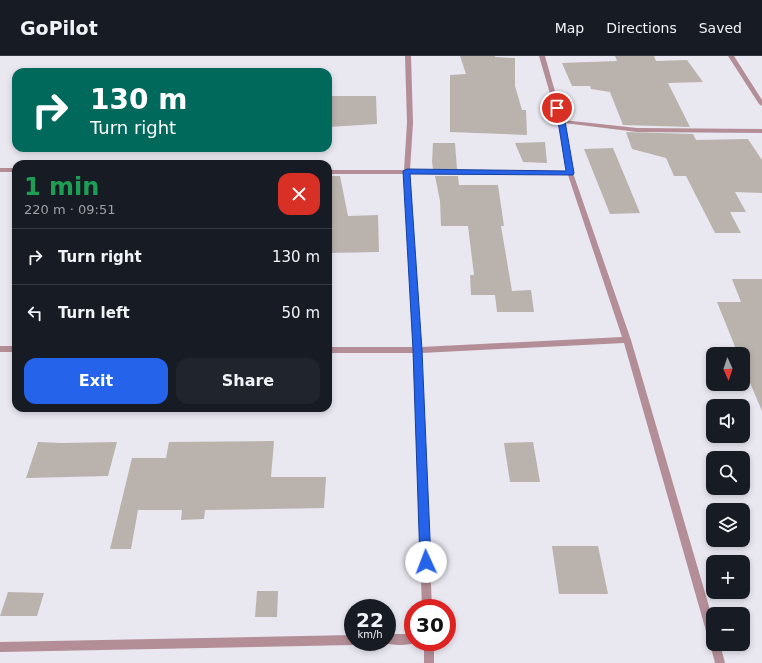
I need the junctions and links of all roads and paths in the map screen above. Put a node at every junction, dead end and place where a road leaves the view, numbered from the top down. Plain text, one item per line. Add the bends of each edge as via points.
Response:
1 (408, 56) edge
2 (542, 56) edge
3 (731, 56) edge
4 (762, 104) edge
5 (561, 121) junction
6 (762, 131) edge
7 (0, 170) edge
8 (12, 170) edge
9 (407, 171) junction
10 (332, 172) edge
11 (570, 173) junction
12 (627, 340) junction
13 (0, 350) edge
14 (12, 350) edge
15 (332, 350) edge
16 (417, 350) junction
17 (427, 599) edge
18 (706, 614) edge
19 (344, 640) edge
20 (0, 646) edge
21 (429, 651) edge
22 (717, 651) edge
23 (429, 663) edge
24 (720, 663) edge

1 - 9 street via 410,123
2 - 5 street
3 - 4 street
5 - 6 street via 637,130
5 - 11 street
7 - 8 street
9 - 10 street
9 - 11 street
9 - 16 street
11 - 12 street
12 - 16 street
12 - 18 street
13 - 14 street
15 - 16 street
16 - 17 street
19 - 20 street
21 - 23 street
22 - 24 street

